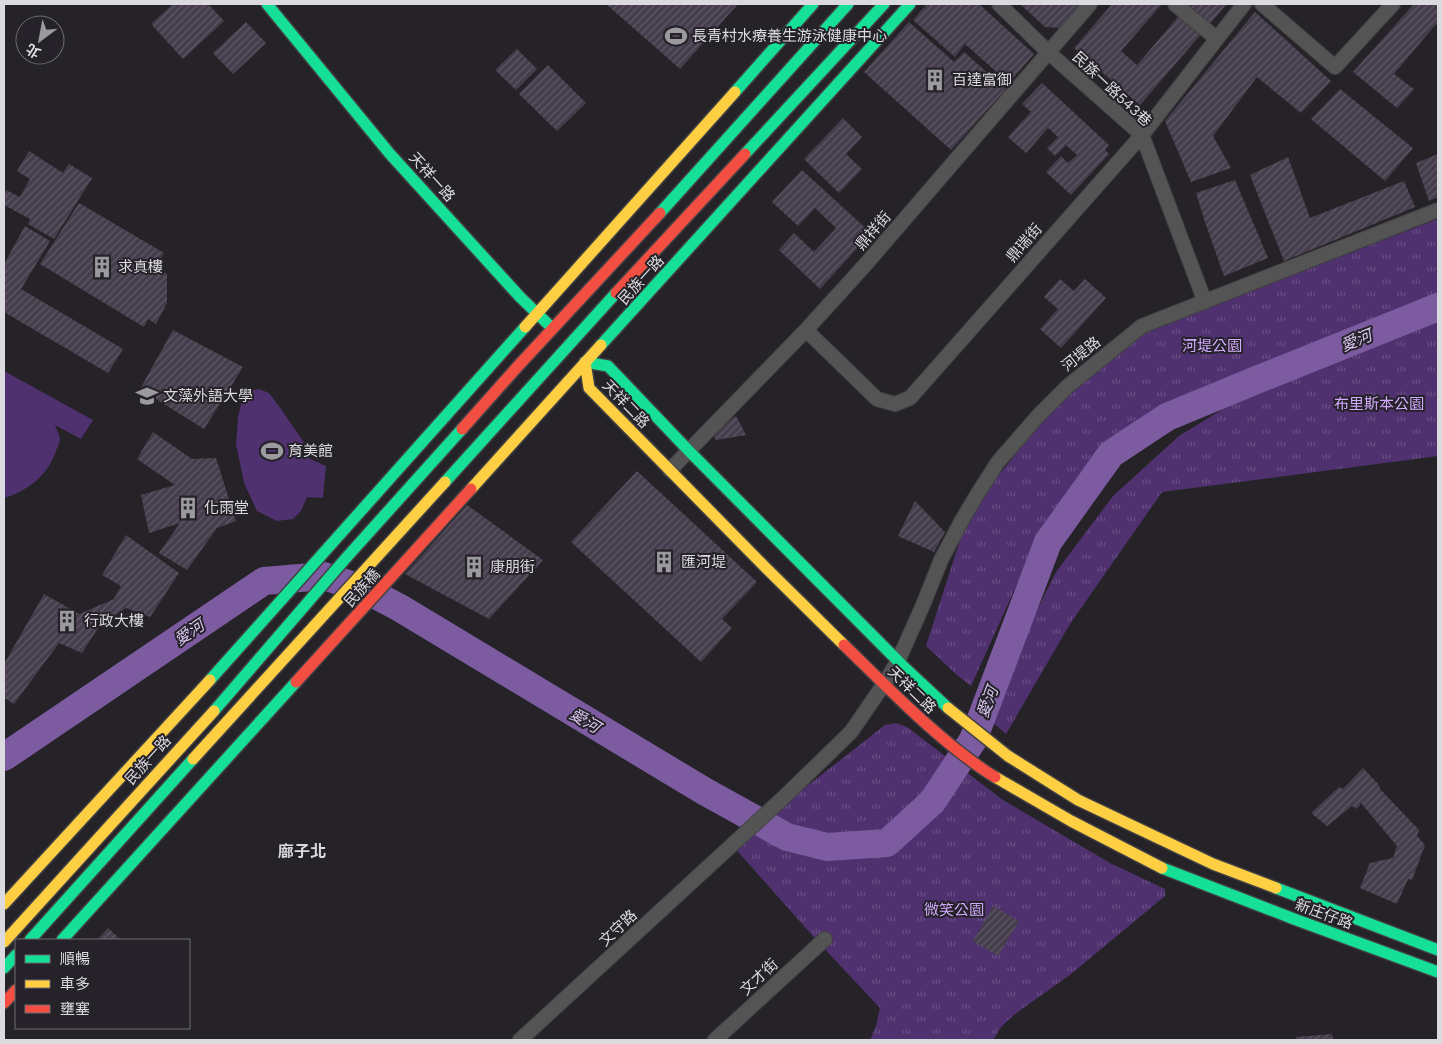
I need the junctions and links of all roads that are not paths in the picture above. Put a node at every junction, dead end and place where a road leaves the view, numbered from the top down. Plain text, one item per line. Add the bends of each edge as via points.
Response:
1 (267, 4) edge
2 (813, 4) edge
3 (848, 4) edge
4 (884, 4) edge
5 (910, 4) edge
6 (999, 4) edge
7 (1090, 4) edge
8 (1175, 4) edge
9 (1244, 4) edge
10 (1262, 4) edge
11 (1393, 4) edge
12 (1217, 39) junction
13 (1048, 52) junction
14 (1142, 135) junction
15 (1438, 210) edge
16 (1205, 302) junction
17 (537, 313) junction
18 (552, 328) junction
19 (806, 330) junction
20 (568, 345) junction
21 (585, 362) junction
22 (689, 451) junction
23 (670, 470) junction
24 (395, 555) junction
25 (346, 558) joint
26 (370, 563) joint
27 (394, 575) joint
28 (312, 597) joint
29 (898, 661) junction
30 (884, 684) junction
31 (1213, 864) joint
32 (1200, 883) joint
33 (4, 904) edge
34 (31, 939) edge
35 (63, 939) edge
36 (825, 939) dead end
37 (4, 942) edge
38 (1438, 950) edge
39 (15, 956) edge
40 (4, 968) edge
41 (1438, 972) edge
42 (15, 991) edge
43 (4, 1003) edge
44 (520, 1040) edge
45 (715, 1040) edge

1 - 17 main road, 天祥一路 via 390,154
2 - 17 main road
3 - 18 main road, 民族一路 via 677,195
4 - 20 main road, 民族一路
5 - 21 main road, 民族一路
6 - 13 street, 民族一路543巷
7 - 13 street, 鼎祥街
8 - 12 street
9 - 12 street, 鼎瑞街
10 - 11 street via 1334,67
12 - 14 street, 鼎瑞街
13 - 14 street, 民族一路543巷
13 - 19 street, 鼎祥街
14 - 16 street, 民族一路543巷
14 - 19 street, 鼎瑞街 via 910,398 895,404 877,399
15 - 16 street, 河堤路
16 - 29 street, 河堤路 via 1142,326 1068,386 998,462 962,520
17 - 18 main road, 天祥一路
17 - 33 main road, 民族一路 via 327,551
18 - 20 main road, 天祥一路
18 - 25 main road, 民族一路
19 - 22 street, 鼎祥街
20 - 21 main road, 天祥一路
20 - 24 main road, 民族一路
21 - 22 main road, 天祥二路 via 608,366
21 - 23 main road, 天祥二路 via 589,388
21 - 24 main road, 民族一路
22 - 23 street, 鼎祥街
22 - 29 main road, 天祥二路
23 - 30 main road, 天祥二路
24 - 26 main road, 民族一路
24 - 27 main road, 民族一路
25 - 28 main road, 民族橋
26 - 34 main road, 民族橋
27 - 35 main road, 民族橋
28 - 37 main road, 民族一路 via 234,689
29 - 30 street, 河堤路
29 - 31 main road, 天祥二路 via 952,712 1008,756 1078,800
30 - 32 main road, 天祥二路 via 937,734 982,769 1156,866
30 - 44 street, 文守路 via 851,732
31 - 38 main road, 新庄仔路
32 - 41 main road, 新庄仔路
36 - 45 street, 文才街
39 - 40 main road
42 - 43 main road

